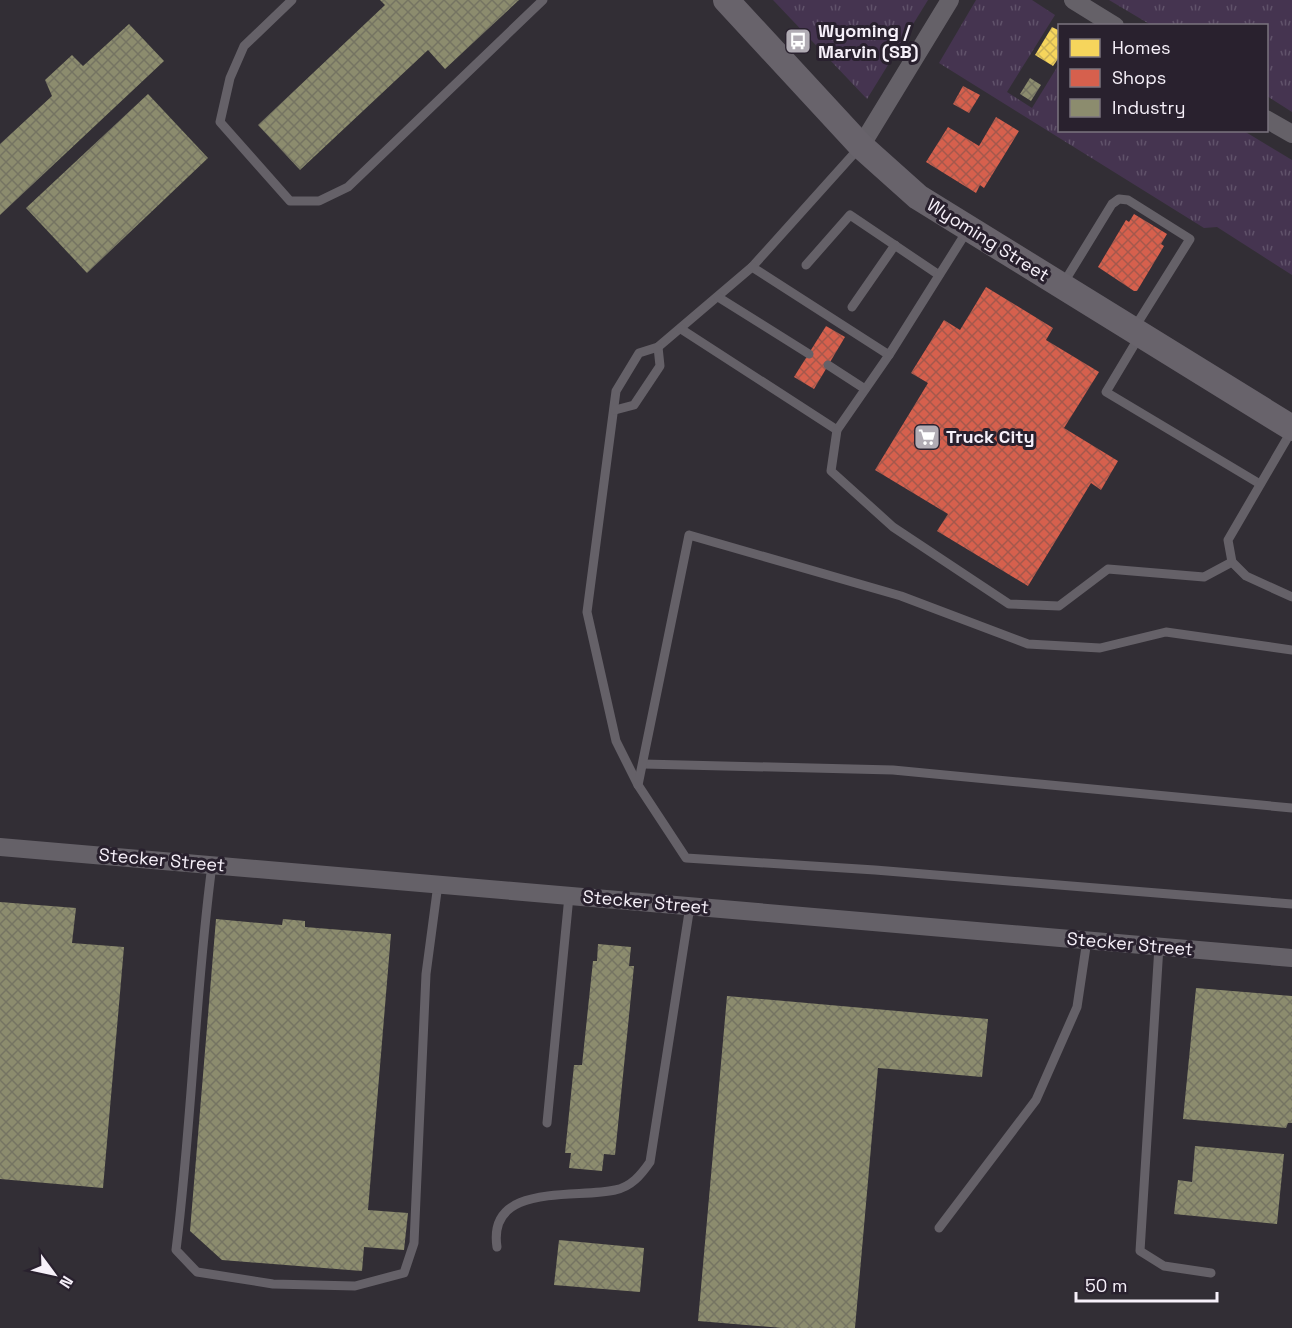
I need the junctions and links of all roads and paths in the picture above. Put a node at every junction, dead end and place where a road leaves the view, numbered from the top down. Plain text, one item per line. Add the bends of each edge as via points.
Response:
1 (292, 0) edge
2 (543, 0) edge
3 (726, 0) edge
4 (950, 0) edge
5 (1073, 0) edge
6 (1112, 24) edge
7 (1268, 120) edge
8 (1292, 134) edge
9 (861, 146) junction
10 (968, 229) junction
11 (895, 245) junction
12 (806, 265) dead end
13 (752, 267) junction
14 (939, 275) junction
15 (1062, 286) junction
16 (718, 297) junction
17 (852, 307) dead end
18 (681, 329) junction
19 (1137, 332) junction
20 (658, 347) junction
21 (809, 354) dead end
22 (889, 355) junction
23 (828, 365) dead end
24 (865, 389) junction
25 (615, 410) junction
26 (1292, 429) edge
27 (837, 430) junction
28 (1260, 484) junction
29 (1232, 562) junction
30 (1292, 597) edge
31 (1292, 650) edge
32 (643, 764) junction
33 (638, 785) junction
34 (1292, 808) edge
35 (0, 847) edge
36 (212, 865) junction
37 (438, 884) junction
38 (569, 896) junction
39 (1292, 904) edge
40 (690, 906) junction
41 (1087, 940) junction
42 (1159, 946) junction
43 (1292, 958) edge
44 (547, 1123) dead end
45 (939, 1228) dead end
46 (496, 1247) dead end
47 (1210, 1273) dead end

1 - 2 lane via 244,46 230,78 220,122 290,201 319,201 348,187
3 - 9 main road, Wyoming Street
4 - 9 street
5 - 6 street
7 - 8 street
9 - 10 main road, Wyoming Street via 918,196
9 - 13 lane
10 - 14 lane
10 - 15 main road, Wyoming Street
11 - 12 lane via 850,215
11 - 14 lane
11 - 17 lane
13 - 16 lane
13 - 22 lane
14 - 22 lane
15 - 19 main road, Wyoming Street
15 - 19 lane via 1112,204 1119,199 1128,200 1190,239
16 - 18 lane
16 - 21 lane
18 - 20 lane
18 - 27 lane
19 - 26 main road, Wyoming Street
19 - 28 lane via 1106,392
20 - 25 lane via 639,353 616,391
20 - 25 lane via 660,366 634,405
22 - 24 lane
23 - 24 lane
24 - 27 lane
25 - 33 lane via 587,612 616,741
26 - 28 lane
27 - 29 lane via 831,471 893,527 1009,604 1059,606 1108,569 1204,577
28 - 29 lane via 1228,540
29 - 30 lane via 1246,576
31 - 32 lane via 1166,632 1100,648 1028,644 901,596 689,535
32 - 33 lane
32 - 34 lane via 893,770
33 - 39 lane via 686,858
35 - 36 street, Stecker Street
36 - 37 street, Stecker Street
36 - 37 lane via 200,954 176,1250 197,1272 273,1284 355,1286 404,1273 414,1244 426,974
37 - 38 street, Stecker Street
38 - 40 street, Stecker Street
38 - 44 lane
40 - 41 street, Stecker Street
40 - 46 lane via 650,1162 638,1179 616,1190 555,1193 526,1201 501,1214 494,1230
41 - 42 street, Stecker Street
41 - 45 lane via 1077,1007 1036,1100
42 - 43 street, Stecker Street
42 - 47 lane via 1140,1251 1164,1266

